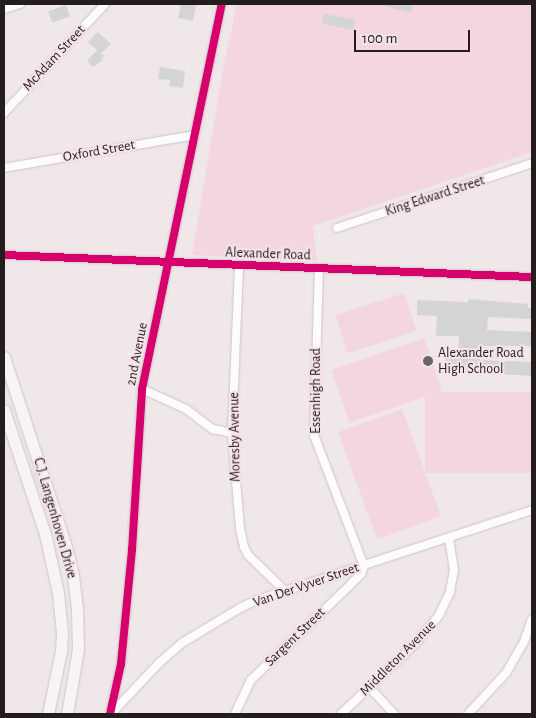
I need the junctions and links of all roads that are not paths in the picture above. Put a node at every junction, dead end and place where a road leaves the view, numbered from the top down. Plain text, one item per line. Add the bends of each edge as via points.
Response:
1 (20, 4) edge
2 (105, 4) edge
3 (222, 4) edge
4 (4, 9) edge
5 (4, 113) edge
6 (195, 136) junction
7 (532, 163) edge
8 (4, 168) edge
9 (337, 228) dead end
10 (4, 256) edge
11 (168, 262) junction
12 (239, 266) junction
13 (319, 268) junction
14 (532, 277) edge
15 (4, 356) edge
16 (142, 390) junction
17 (4, 410) edge
18 (232, 433) junction
19 (532, 510) edge
20 (449, 537) junction
21 (364, 566) junction
22 (285, 591) junction
23 (532, 619) edge
24 (369, 687) junction
25 (48, 714) edge
26 (66, 714) edge
27 (111, 714) edge
28 (235, 714) edge
29 (341, 714) edge
30 (394, 714) edge
31 (468, 714) edge

1 - 4 street
2 - 5 street, McAdam Street
3 - 6 street, 2nd Avenue
6 - 8 street, Oxford Street
6 - 11 street, 2nd Avenue
7 - 9 street, King Edward Street
10 - 11 street, Alexander Road
11 - 12 street, Alexander Road
11 - 16 street, 2nd Avenue
12 - 13 street, Alexander Road
12 - 18 street, Moresby Avenue
13 - 14 street, Alexander Road
13 - 21 street, Essenhigh Road via 314,435
15 - 26 main road, C.J. Langenhoven Drive via 73,576 78,649
16 - 18 street via 186,409 213,429
16 - 27 street, 2nd Avenue via 132,550 121,664
17 - 25 main road, C.J. Langenhoven Drive via 45,534 58,592 62,633
18 - 22 street, Moresby Avenue via 244,547
19 - 20 street, Van Der Vyver Street
20 - 21 street, Van Der Vyver Street
20 - 24 street, Middleton Avenue via 454,570 450,592 440,615 416,644
21 - 22 street, Van Der Vyver Street
21 - 28 street, Sargent Street via 361,574 251,680
22 - 27 street, Van Der Vyver Street via 240,608 182,643
23 - 31 street via 524,642 506,673
24 - 29 street, Middleton Avenue
24 - 30 street

